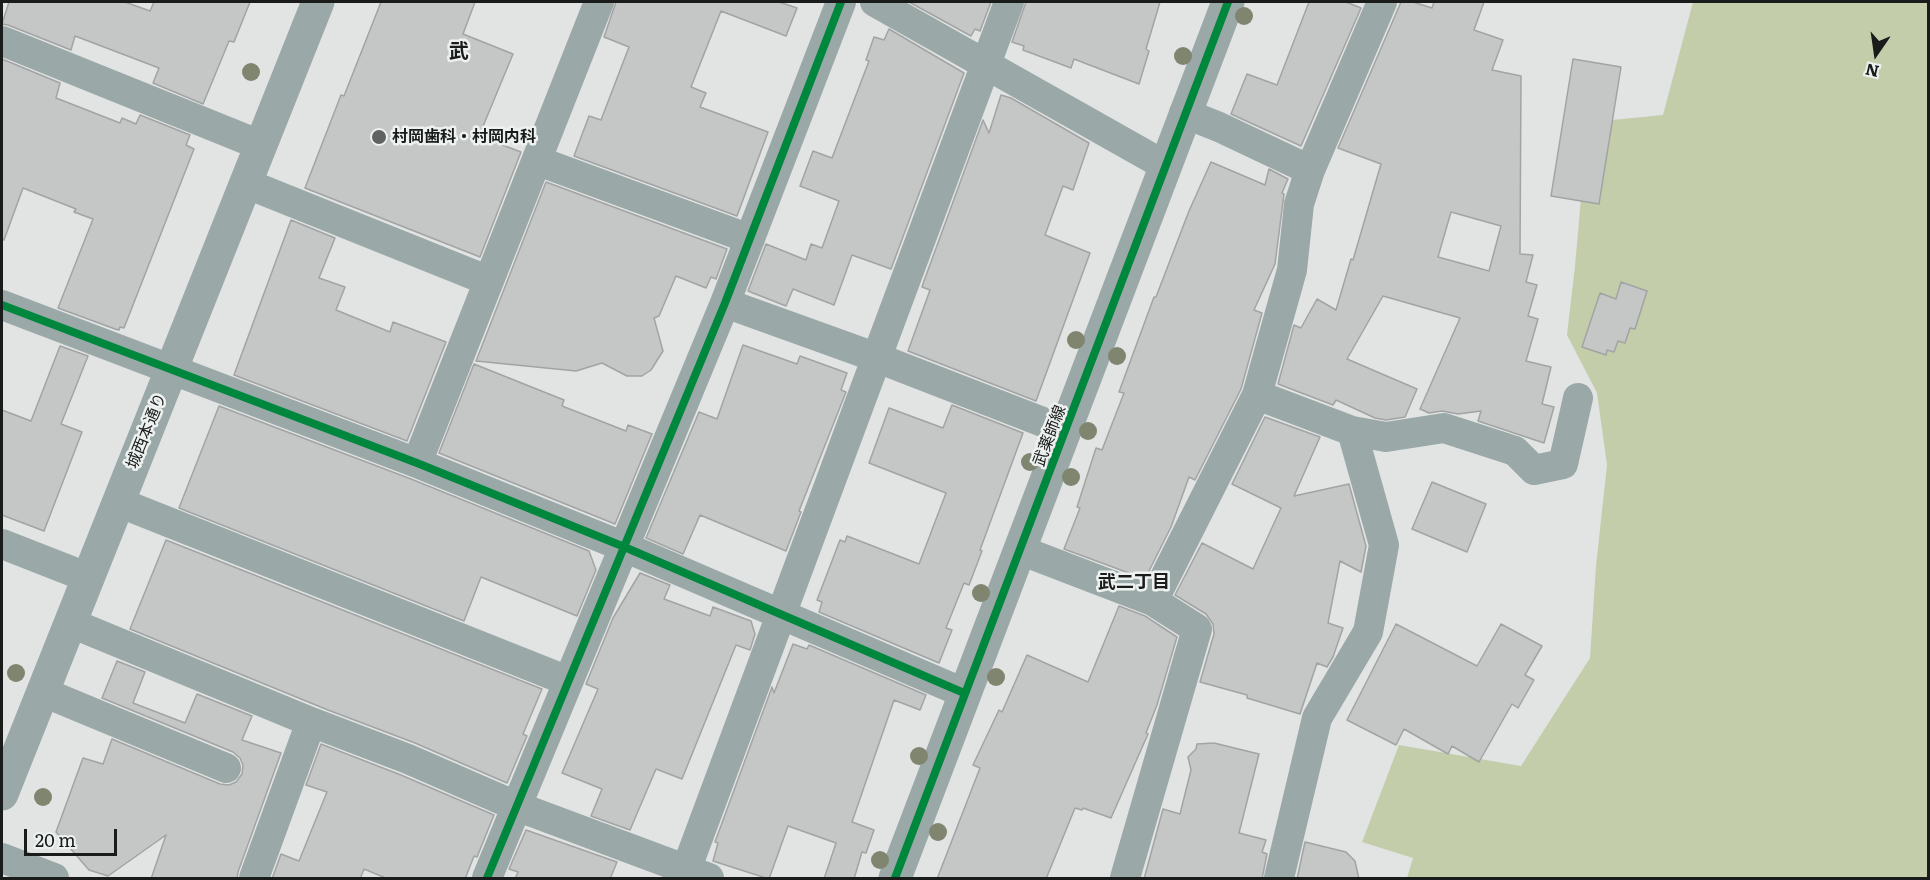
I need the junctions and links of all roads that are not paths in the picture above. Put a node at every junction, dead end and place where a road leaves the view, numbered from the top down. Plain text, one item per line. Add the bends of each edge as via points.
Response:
1 (318, 2) edge
2 (599, 2) edge
3 (841, 2) edge
4 (875, 2) edge
5 (1009, 2) edge
6 (1228, 2) edge
7 (1382, 2) edge
8 (2, 41) edge
9 (986, 63) junction
10 (1184, 113) junction
11 (260, 145) junction
12 (538, 161) junction
13 (1164, 165) junction
14 (1310, 170) junction
15 (245, 183) junction
16 (750, 239) junction
17 (489, 280) junction
18 (725, 303) junction
19 (2, 305) edge
20 (876, 357) junction
21 (171, 370) junction
22 (1257, 395) junction
23 (1578, 398) dead end
24 (1066, 431) junction
25 (1352, 431) junction
26 (417, 463) junction
27 (118, 502) junction
28 (2, 544) edge
29 (622, 546) junction
30 (1020, 550) junction
31 (89, 578) junction
32 (1152, 601) junction
33 (781, 615) junction
34 (71, 623) junction
35 (568, 681) junction
36 (43, 692) junction
37 (964, 693) junction
38 (311, 722) junction
39 (226, 768) dead end
40 (2, 794) edge
41 (516, 806) junction
42 (2, 858) edge
43 (651, 868) edge
44 (698, 874) edge
45 (54, 879) edge
46 (254, 879) edge
47 (486, 879) edge
48 (895, 879) edge
49 (1125, 879) edge
50 (1279, 879) edge

1 - 11 street, 城西本通り
2 - 12 street
3 - 16 street
4 - 9 street
5 - 9 street
6 - 10 street, 武薬師線
7 - 14 street
8 - 11 street
9 - 13 street
9 - 20 street
10 - 13 street, 武薬師線
10 - 14 street
11 - 15 street, 城西本通り
12 - 16 street
12 - 17 street
13 - 24 street, 武薬師線
14 - 22 street via 1299,204 1292,270
15 - 17 street
15 - 21 street, 城西本通り
16 - 18 street
17 - 26 street
18 - 20 street
18 - 29 street
19 - 21 street
20 - 24 street
20 - 33 street
21 - 26 street
21 - 27 street, 城西本通り
22 - 25 street
22 - 32 street
23 - 25 street via 1563,464 1534,470 1515,451 1444,428 1386,437
24 - 30 street, 武薬師線
25 - 50 street via 1384,545 1368,632 1317,718
26 - 29 street
27 - 31 street, 城西本通り
27 - 35 street
28 - 31 street
29 - 33 street
29 - 35 street
30 - 32 street
30 - 37 street, 武薬師線
31 - 34 street, 城西本通り
32 - 49 street via 1197,629
33 - 37 street
33 - 44 street
34 - 36 street, 城西本通り
34 - 38 street
35 - 41 street
36 - 39 street
36 - 40 street, 城西本通り
37 - 48 street, 武薬師線
38 - 41 street
38 - 46 street
41 - 43 street
41 - 47 street
42 - 45 street
43 - 44 street

